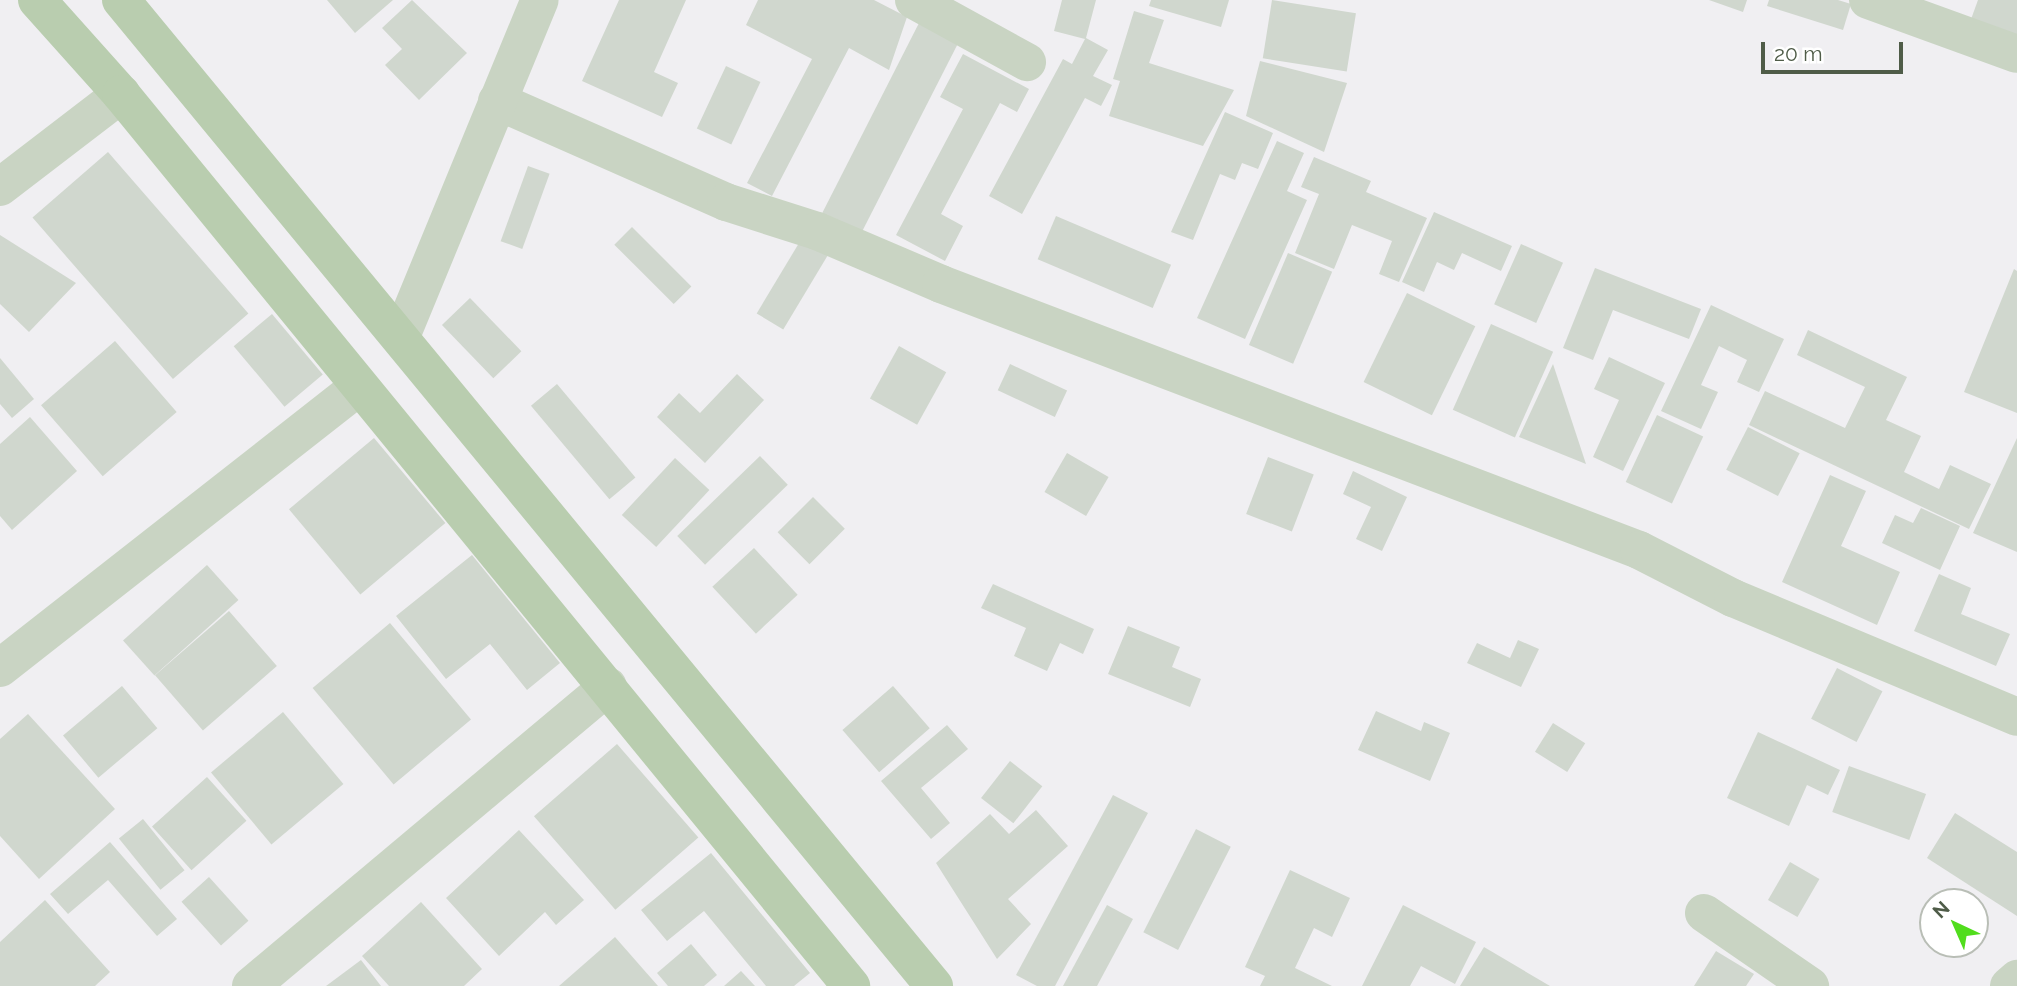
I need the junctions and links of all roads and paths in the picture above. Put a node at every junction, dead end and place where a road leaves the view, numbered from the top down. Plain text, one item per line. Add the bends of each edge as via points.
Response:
1 (37, 0) edge
2 (121, 0) edge
3 (540, 0) edge
4 (914, 0) edge
5 (1868, 0) edge
6 (2017, 54) edge
7 (1027, 62) dead end
8 (121, 94) junction
9 (498, 101) junction
10 (0, 187) edge
11 (402, 334) junction
12 (358, 387) junction
13 (0, 668) edge
14 (608, 686) junction
15 (2017, 717) edge
16 (1704, 913) dead end
17 (2017, 979) edge
18 (251, 986) edge
19 (851, 986) edge
20 (934, 986) edge
21 (1810, 986) edge
22 (2008, 986) edge

1 - 8 main road
2 - 11 main road
3 - 9 street
4 - 7 street
5 - 6 street
8 - 10 street
8 - 12 main road
9 - 11 street
9 - 15 street via 726,202 817,231 941,284 1639,550 1733,598
11 - 20 main road via 640,633
12 - 13 street
12 - 14 main road
14 - 18 street
14 - 19 main road
16 - 21 street
17 - 22 street

